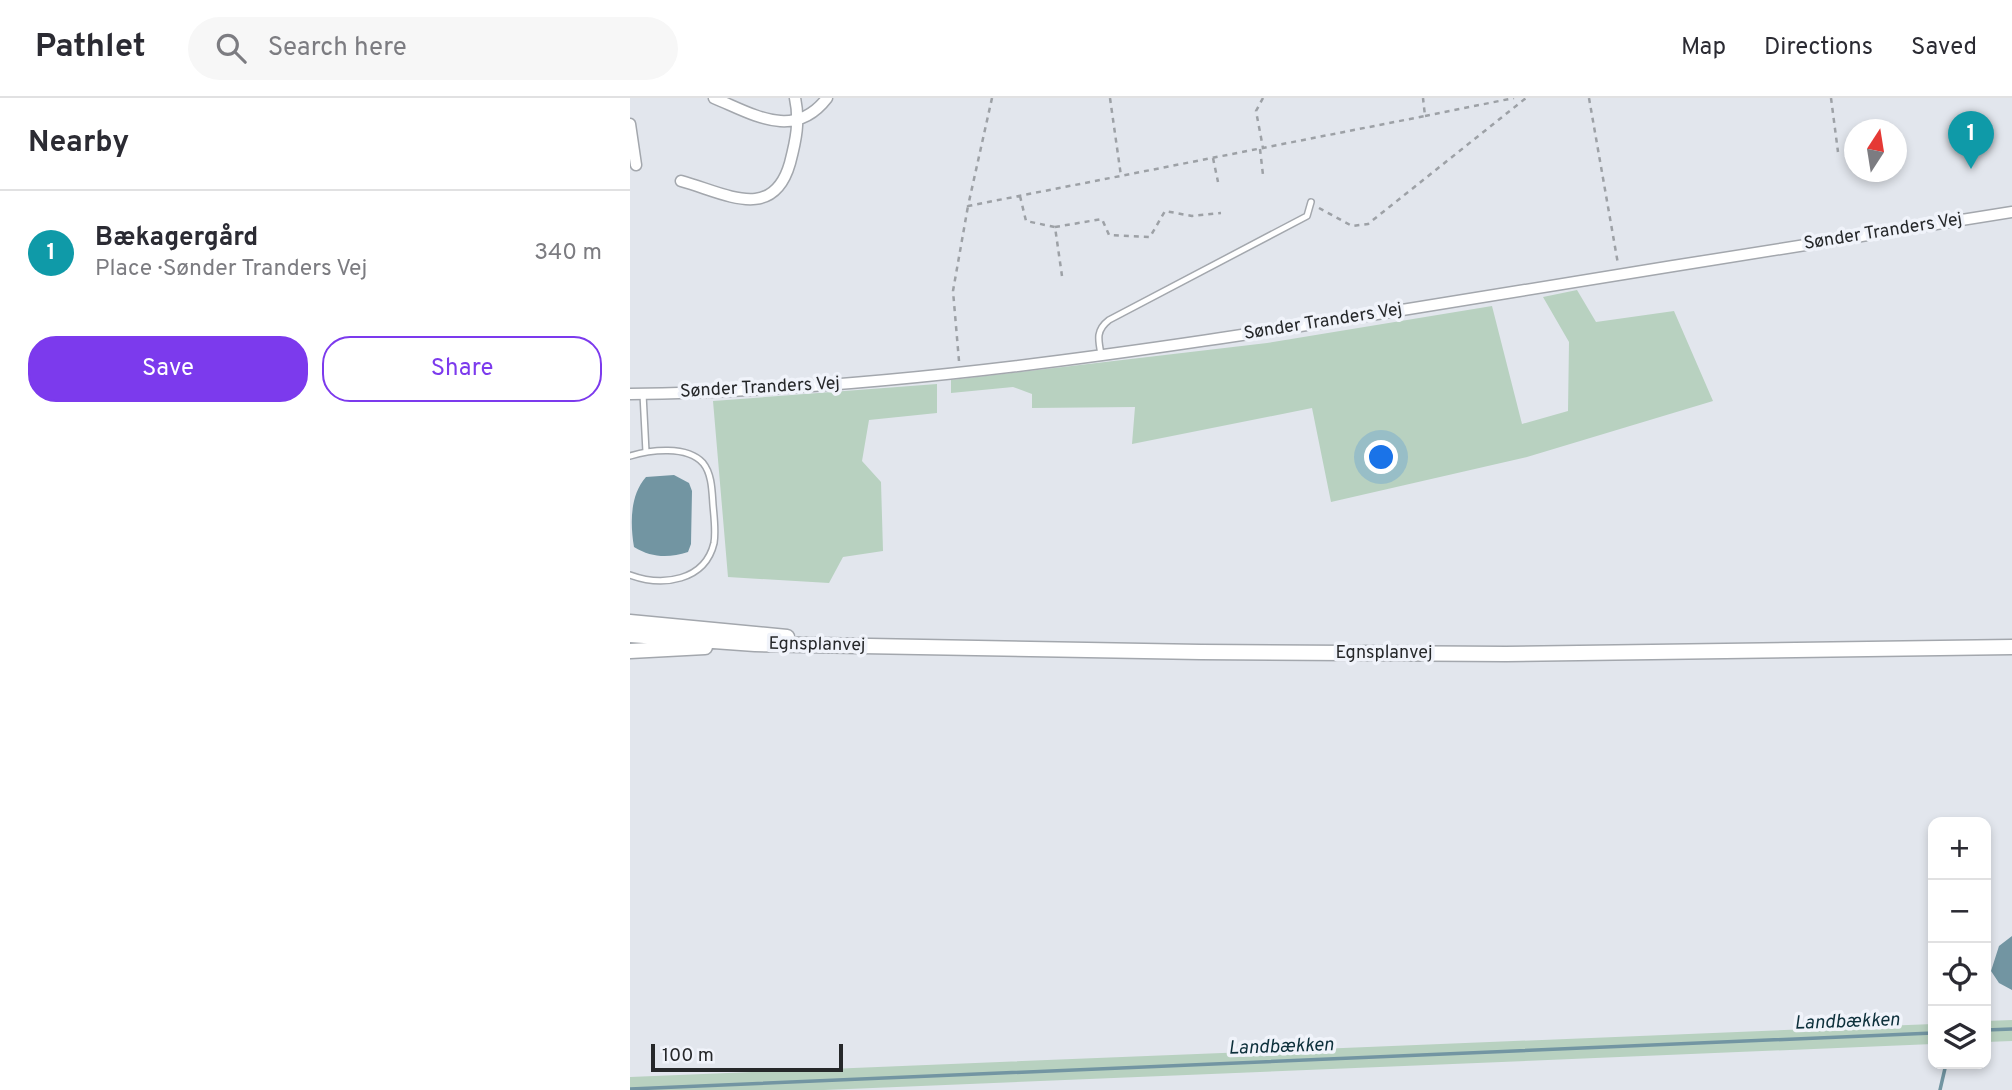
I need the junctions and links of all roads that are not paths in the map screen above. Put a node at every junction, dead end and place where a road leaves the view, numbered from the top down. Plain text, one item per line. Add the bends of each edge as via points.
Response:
1 (714, 98) edge
2 (795, 98) edge
3 (827, 98) edge
4 (799, 119) junction
5 (630, 124) edge
6 (636, 165) dead end
7 (681, 181) dead end
8 (1311, 204) road end
9 (2012, 212) edge
10 (1101, 354) junction
11 (630, 394) edge
12 (643, 394) junction
13 (646, 452) junction
14 (630, 456) edge
15 (630, 575) edge
16 (630, 622) edge
17 (630, 635) edge
18 (755, 644) junction
19 (858, 646) junction
20 (2012, 647) edge
21 (630, 651) edge

1 - 4 street via 769,121
2 - 4 street
3 - 4 street
4 - 7 street via 784,183 765,199 750,200
5 - 6 street
8 - 10 lane via 1307,216 1109,320 1098,337
9 - 10 street, Sønder Tranders Vej
10 - 12 street, Sønder Tranders Vej via 738,392
11 - 12 street, Sønder Tranders Vej
12 - 13 lane
13 - 14 lane
13 - 15 lane via 688,454 703,463 712,484 715,540 698,571 674,580
16 - 19 main road
17 - 18 main road, Egnsplanvej
18 - 19 main road, Egnsplanvej
18 - 21 main road, Egnsplanvej
19 - 20 main road, Egnsplanvej via 1506,654

